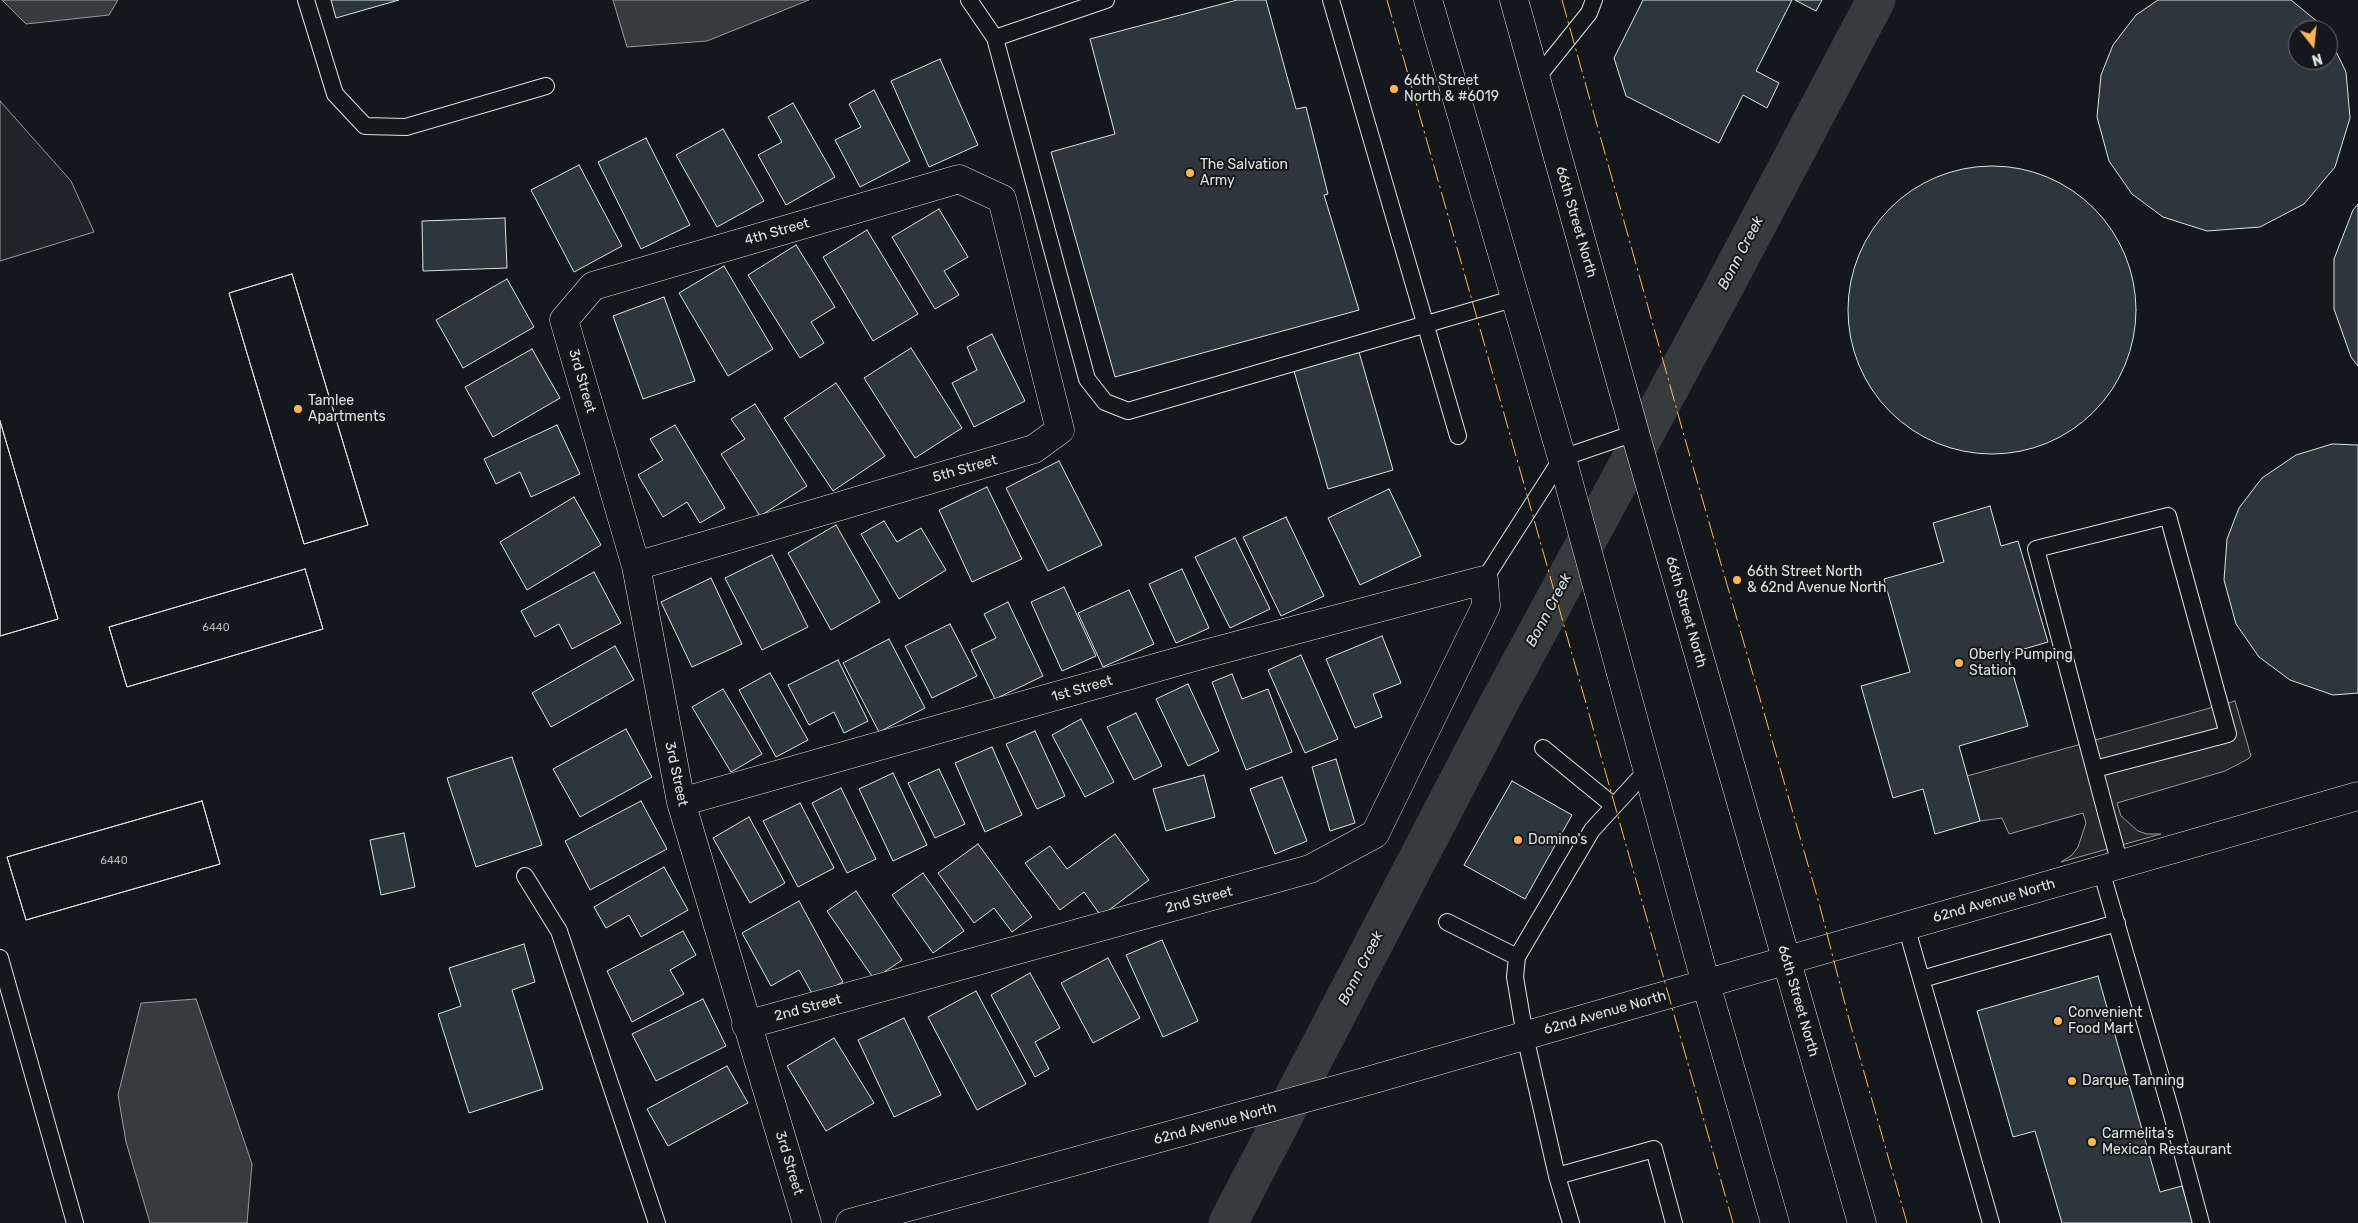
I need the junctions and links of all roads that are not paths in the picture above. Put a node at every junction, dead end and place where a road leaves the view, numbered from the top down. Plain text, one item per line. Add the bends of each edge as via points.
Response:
1 (306, 0) edge
2 (969, 0) edge
3 (1106, 0) edge
4 (1330, 0) edge
5 (1428, 0) edge
6 (1514, 0) edge
7 (1594, 0) edge
8 (995, 38) junction
9 (1536, 79) junction
10 (546, 86) dead end
11 (1002, 199) joint
12 (1516, 298) junction
13 (564, 320) joint
14 (1425, 325) junction
15 (1635, 433) junction
16 (1458, 436) dead end
17 (1562, 458) junction
18 (636, 566) junction
19 (1484, 580) junction
20 (1543, 748) dead end
21 (1648, 769) junction
22 (2095, 770) junction
23 (2358, 796) edge
24 (681, 802) junction
25 (1614, 806) junction
26 (2111, 867) junction
27 (525, 876) dead end
28 (1447, 922) dead end
29 (2117, 923) junction
30 (1906, 926) junction
31 (1517, 957) junction
32 (0, 958) edge
33 (1786, 961) junction
34 (1922, 979) junction
35 (1706, 984) junction
36 (746, 1025) junction
37 (1525, 1036) junction
38 (1557, 1176) junction
39 (75, 1223) edge
40 (657, 1223) edge
41 (807, 1223) edge
42 (850, 1223) edge
43 (1571, 1223) edge
44 (1674, 1223) edge
45 (1775, 1223) edge
46 (1862, 1223) edge
47 (1991, 1223) edge
48 (2201, 1223) edge

1 - 10 lane via 335,94 365,126 406,126
2 - 8 lane
3 - 8 lane
4 - 14 lane
5 - 12 street
6 - 9 street, 66th Street North
7 - 9 lane via 1589,12
8 - 14 lane via 1087,379 1105,402 1128,412
9 - 15 street, 66th Street North
11 - 13 street, 4th Street via 959,179 593,286
11 - 18 street, 5th Street via 1060,430 1034,448
12 - 14 lane
12 - 17 street
13 - 18 street, 3rd Street
14 - 16 lane
15 - 17 lane
15 - 33 street, 66th Street North
17 - 19 lane
17 - 21 street
18 - 24 street, 3rd Street
19 - 24 street, 1st Street via 1192,658
19 - 36 street, 2nd Street via 1486,606 1375,834 1310,869
20 - 25 lane
21 - 25 lane
21 - 35 street
22 - 22 lane via 2036,549 2168,516 2228,734
22 - 26 lane
23 - 26 street, 62nd Avenue North
24 - 36 street, 3rd Street
25 - 31 lane via 1592,830
26 - 29 lane
26 - 30 street, 62nd Avenue North
27 - 40 lane via 559,931
28 - 31 lane
29 - 34 lane
29 - 48 lane
30 - 33 street, 62nd Avenue North
30 - 34 lane
31 - 37 lane via 1516,977
32 - 39 lane
33 - 35 street, 62nd Avenue North
33 - 46 street, 66th Street North
34 - 47 lane
35 - 37 street, 62nd Avenue North
35 - 45 street
36 - 41 street, 3rd Street
37 - 38 lane
37 - 42 street, 62nd Avenue North via 1203,1128
38 - 43 lane
38 - 44 lane via 1654,1149

